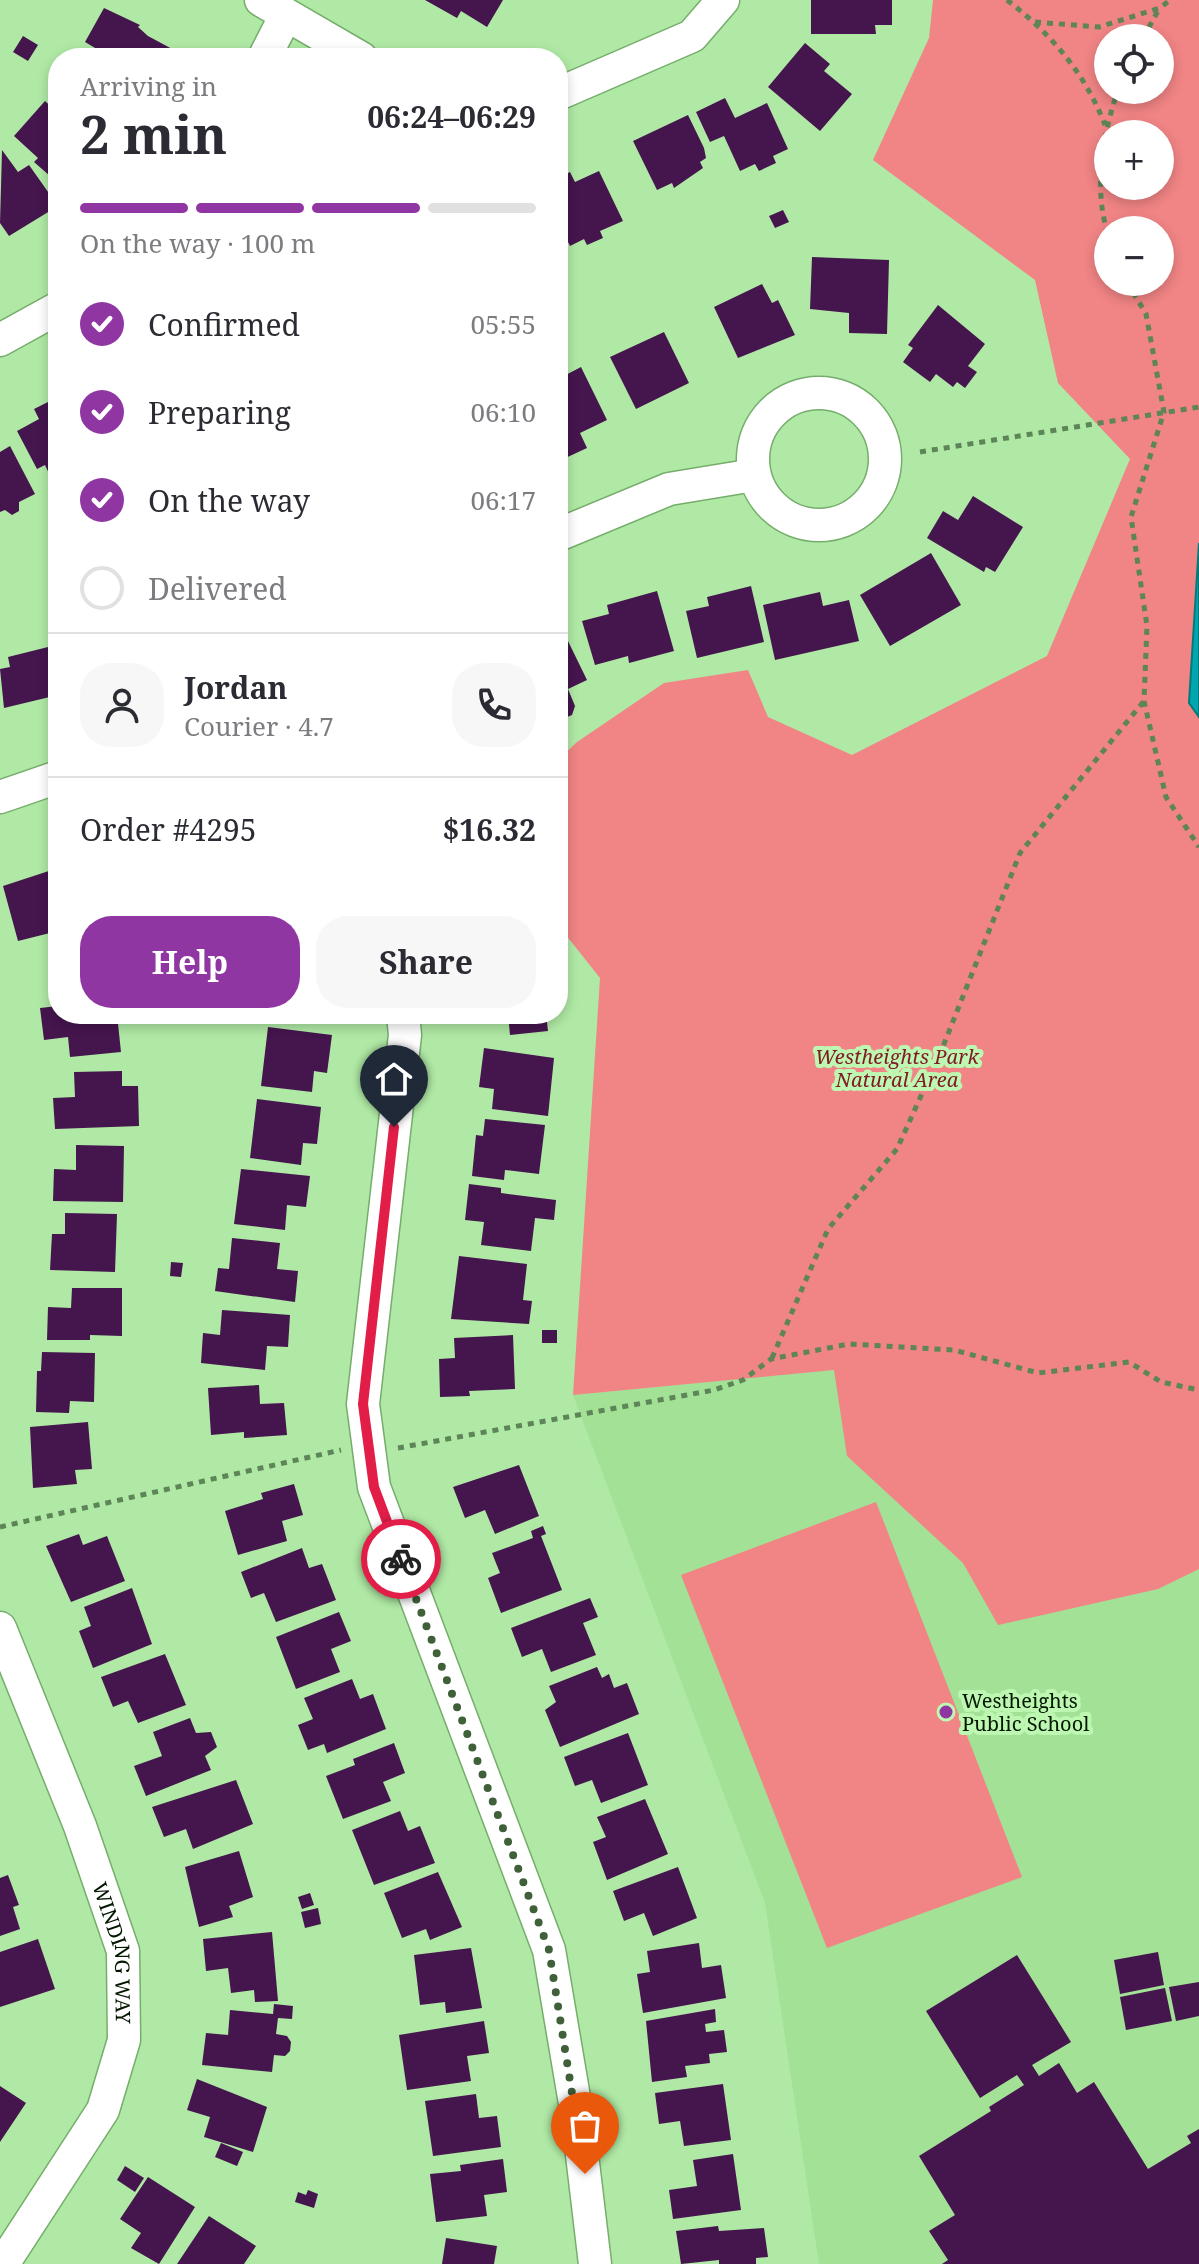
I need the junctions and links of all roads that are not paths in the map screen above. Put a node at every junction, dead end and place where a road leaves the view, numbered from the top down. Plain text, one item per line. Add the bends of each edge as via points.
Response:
1 (723, 0) edge
2 (273, 8) edge
3 (266, 48) edge
4 (343, 48) edge
5 (568, 90) edge
6 (48, 314) edge
7 (0, 340) edge
8 (754, 475) junction
9 (568, 531) edge
10 (48, 780) edge
11 (0, 797) edge
12 (404, 1024) edge
13 (0, 1628) edge
14 (3, 2264) edge
15 (595, 2264) edge

1 - 5 street via 692,36
2 - 3 street
2 - 4 street
6 - 7 street
8 - 8 street via 777,511 797,522 835,524 868,505 881,486 887,457 879,428 860,405 819,391 781,403 759,428
8 - 9 street via 669,489
10 - 11 street
12 - 15 street via 363,1404 366,1449 374,1487 549,1950
13 - 14 street, WINDING WAY via 80,1826 123,1951 124,2040 103,2110

